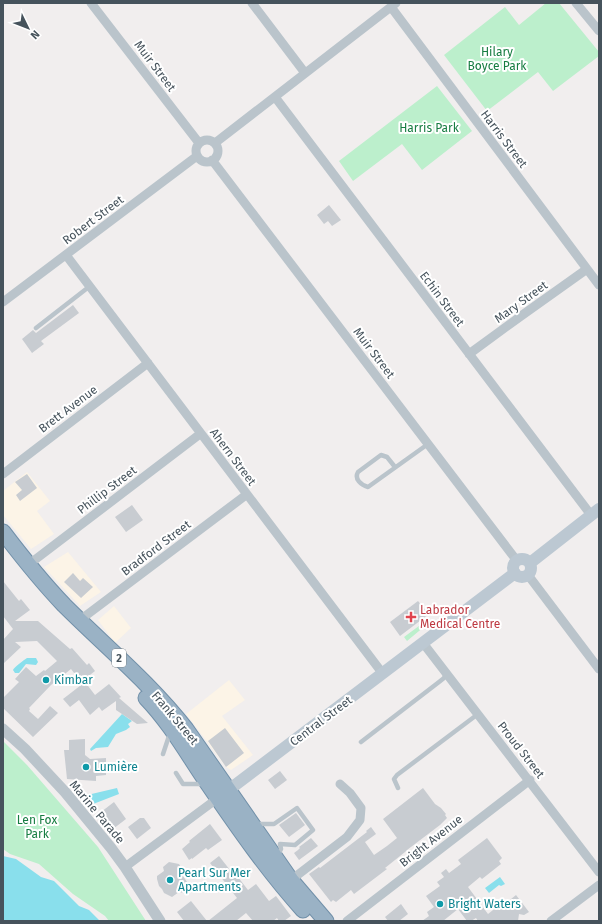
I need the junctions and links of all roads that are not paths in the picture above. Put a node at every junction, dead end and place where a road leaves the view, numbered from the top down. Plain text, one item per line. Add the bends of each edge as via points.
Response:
1 (92, 3) edge
2 (252, 3) edge
3 (394, 5) edge
4 (581, 5) edge
5 (599, 31) edge
6 (305, 73) junction
7 (275, 97) junction
8 (199, 143) junction
9 (215, 143) junction
10 (197, 156) junction
11 (212, 160) junction
12 (66, 255) junction
13 (587, 270) junction
14 (599, 285) edge
15 (90, 286) junction
16 (3, 302) edge
17 (36, 328) dead end
18 (470, 354) junction
19 (148, 363) junction
20 (200, 434) junction
21 (428, 444) junction
22 (395, 467) junction
23 (3, 474) edge
24 (246, 494) junction
25 (595, 512) edge
26 (3, 532) edge
27 (3, 549) edge
28 (517, 561) junction
29 (530, 563) junction
30 (28, 565) junction
31 (515, 574) junction
32 (528, 575) junction
33 (80, 620) junction
34 (423, 643) junction
35 (599, 669) edge
36 (446, 673) junction
37 (383, 674) junction
38 (478, 714) junction
39 (3, 729) edge
40 (171, 729) junction
41 (360, 742) dead end
42 (163, 754) dead end
43 (176, 773) dead end
44 (530, 780) junction
45 (208, 784) junction
46 (340, 784) dead end
47 (398, 788) dead end
48 (224, 794) junction
49 (252, 824) junction
50 (276, 859) junction
51 (125, 867) junction
52 (599, 872) edge
53 (291, 880) junction
54 (599, 885) edge
55 (160, 921) edge
56 (313, 921) edge
57 (326, 921) edge
58 (347, 921) edge
59 (551, 921) edge

1 - 8 street, Muir Street
2 - 6 street
3 - 6 street
3 - 13 street, Harris Street
4 - 5 street
6 - 7 street
7 - 9 street
7 - 18 street, Echin Street
8 - 9 street via 205,140
8 - 10 street
9 - 11 street via 217,153
10 - 11 street via 204,161
10 - 12 street, Robert Street
11 - 21 street, Muir Street
12 - 15 street, Ahern Street
12 - 16 street, Robert Street
13 - 14 street, Harris Street
13 - 18 street, Mary Street
15 - 17 lane
15 - 19 street, Ahern Street
18 - 25 street, Echin Street
19 - 20 street, Ahern Street
19 - 23 street, Brett Avenue
20 - 24 street, Ahern Street
20 - 30 street, Phillip Street
21 - 22 lane
21 - 28 street, Muir Street
22 - 22 lane via 368,487 363,486 357,478 358,472 381,454
24 - 33 street, Bradford Street
24 - 37 street, Ahern Street
25 - 29 main road
26 - 30 highway, Frank Street / 2
27 - 40 highway, Frank Street / 2 via 45,599 148,700
28 - 29 main road via 524,559
28 - 31 main road via 514,566
29 - 32 main road via 531,570
30 - 33 highway, Frank Street / 2
31 - 32 main road via 520,577
31 - 34 main road, Central Street
32 - 35 street
33 - 48 highway, Frank Street / 2 via 176,715
34 - 36 street, Proud Street
34 - 37 main road, Central Street
36 - 38 street, Proud Street
36 - 41 lane via 444,678
37 - 48 main road, Central Street
38 - 44 street, Proud Street
38 - 47 lane via 397,775 394,779
39 - 51 street, Marine Parade via 65,792
40 - 42 lane
40 - 45 highway, Frank Street / 2
43 - 45 lane via 183,784
44 - 52 street, Proud Street
44 - 58 street, Bright Avenue
45 - 48 highway, Frank Street / 2
46 - 53 street via 361,808 360,820 347,837
48 - 49 highway, Frank Street / 2
48 - 51 street, Central Street
48 - 56 highway, Frank Street / 2 via 257,855
49 - 50 highway, Frank Street / 2
49 - 50 lane via 274,824 296,808 313,830 295,844 280,844 281,849
50 - 53 highway, Frank Street / 2
51 - 55 street, Marine Parade
53 - 57 highway, Frank Street / 2
54 - 59 street

